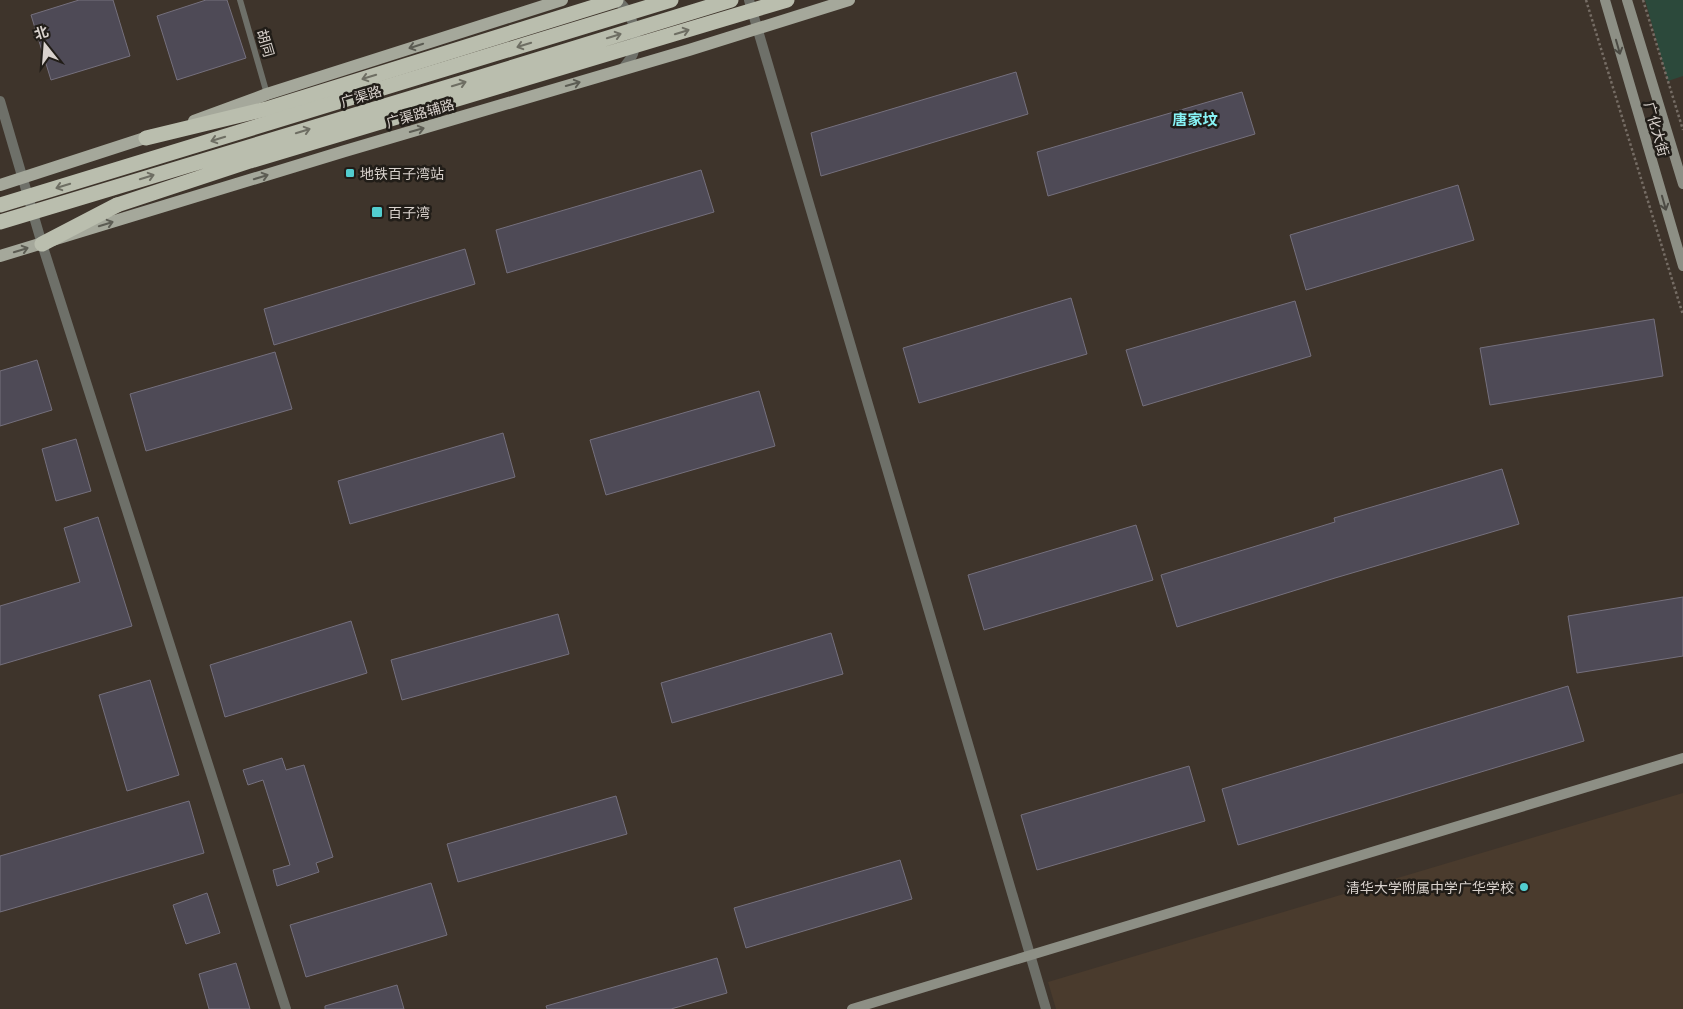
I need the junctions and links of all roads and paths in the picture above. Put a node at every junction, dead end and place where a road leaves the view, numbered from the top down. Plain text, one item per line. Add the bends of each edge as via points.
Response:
1 (240, 0) edge
2 (562, 0) edge
3 (616, 0) edge
4 (671, 0) edge
5 (731, 0) edge
6 (749, 0) edge
7 (788, 0) edge
8 (849, 0) edge
9 (1586, 0) edge
10 (1604, 0) edge
11 (1627, 0) edge
12 (1643, 0) edge
13 (758, 28) junction
14 (622, 70) junction
15 (0, 101) edge
16 (268, 101) junction
17 (1683, 130) edge
18 (146, 138) joint
19 (23, 178) junction
20 (1683, 184) edge
21 (0, 185) edge
22 (0, 205) edge
23 (0, 222) edge
24 (42, 244) junction
25 (0, 256) edge
26 (1683, 266) edge
27 (1683, 316) edge
28 (1683, 758) edge
29 (1029, 956) junction
30 (286, 1009) edge
31 (852, 1009) edge
32 (1046, 1009) edge

1 - 16 lane, 胡同
2 -> 16 main road
3 - 14 street via 625,7 637,37 633,55
3 -> 16 highway
4 -> 22 highway, 广渠路, bridge
23 -> 5 highway, 广渠路, bridge
6 - 13 street
24 -> 7 highway, bridge via 117,205 259,158
8 - 13 main road, 广渠路辅路
9 - 27 path
10 -> 26 street, 广化大街
11 - 20 street, 广化大街
12 - 17 path
13 - 14 main road, 广渠路辅路
13 - 29 street
24 -> 14 main road, 广渠路辅路
15 - 19 street
16 - 18 highway
18 - 19 main road
19 - 21 main road
19 - 24 street
25 -> 24 main road, 广渠路辅路
24 - 30 street
28 - 29 street
29 - 31 street
29 - 32 street

